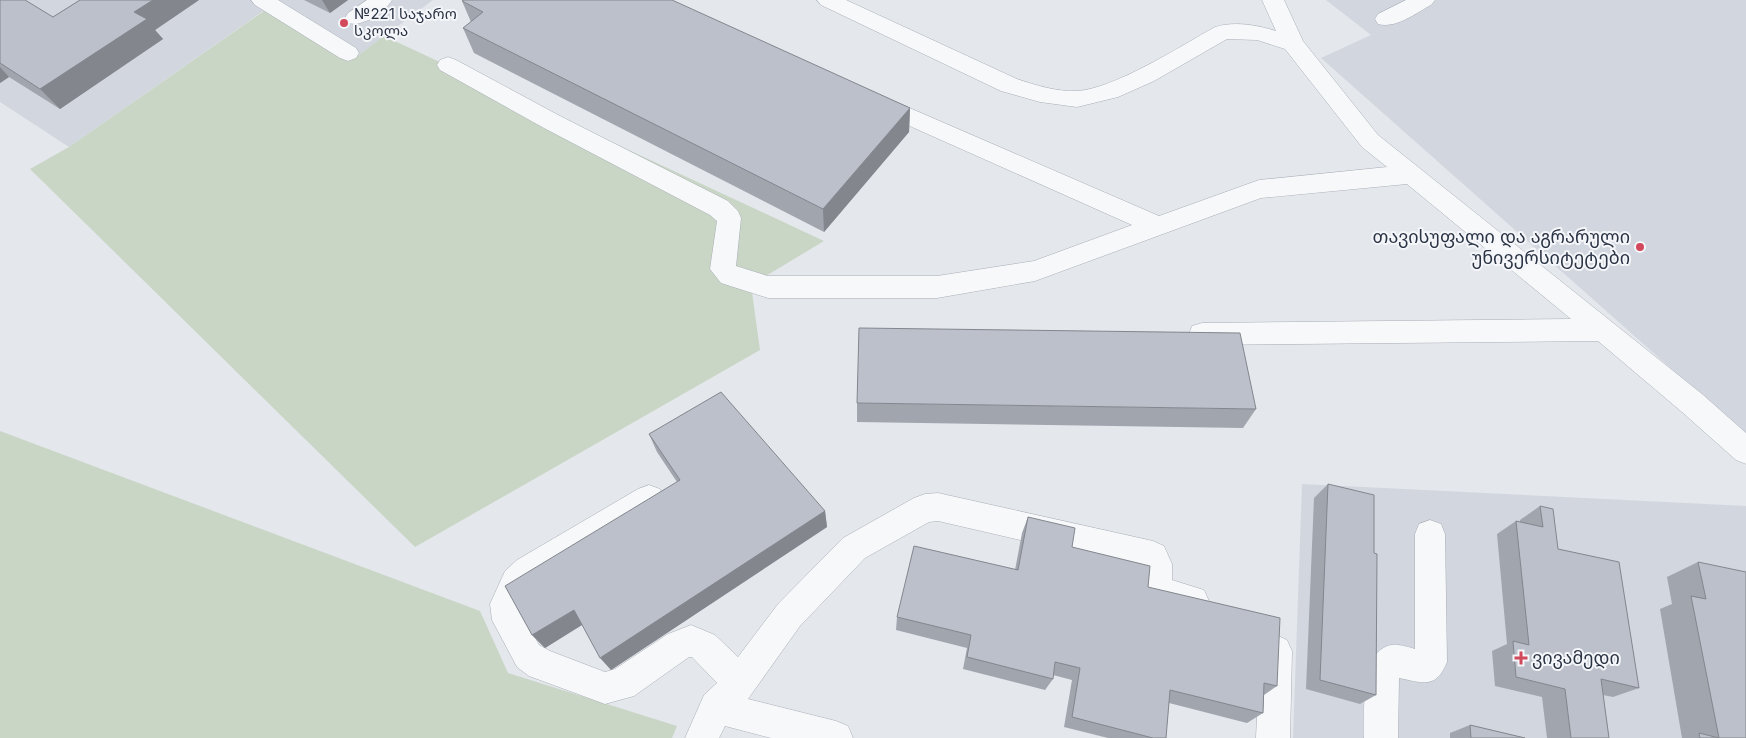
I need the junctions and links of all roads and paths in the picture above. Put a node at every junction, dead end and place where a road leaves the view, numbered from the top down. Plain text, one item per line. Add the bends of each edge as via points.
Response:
1 (262, 0) edge
2 (381, 0) edge
3 (828, 0) edge
4 (1274, 0) edge
5 (1424, 0) edge
6 (356, 18) dead end
7 (1386, 19) dead end
8 (1293, 44) junction
9 (348, 52) dead end
10 (448, 65) dead end
11 (855, 92) edge
12 (1412, 174) junction
13 (1158, 226) junction
14 (1603, 330) junction
15 (1178, 334) edge
16 (1746, 451) edge
17 (649, 499) edge
18 (1430, 534) dead end
19 (1221, 608) edge
20 (1268, 622) edge
21 (739, 684) junction
22 (716, 707) junction
23 (702, 738) edge
24 (836, 738) edge
25 (1272, 738) edge
26 (1381, 738) edge

1 - 9 lane
2 - 6 lane
3 - 8 lane via 1009,85 1040,94 1077,99 1110,91 1146,75 1223,32 1258,32
4 - 8 lane
5 - 7 lane
8 - 12 lane via 1370,141
10 - 13 lane via 719,208 729,218 730,230 724,249 723,269 730,276 768,287 936,287 988,280 1036,271
11 - 13 lane
12 - 13 lane via 1259,189
12 - 14 lane
14 - 15 lane
14 - 16 lane
17 - 21 lane via 528,571 516,582 506,604 508,620 528,656 605,688 622,684 689,641 709,650
18 - 26 lane via 1431,662 1427,667 1392,662 1386,666
19 - 21 lane via 1159,591 1157,564 1153,556 931,506 854,548 789,615
20 - 25 lane via 1274,629 1276,640
21 - 22 lane
22 - 23 lane
22 - 24 lane

